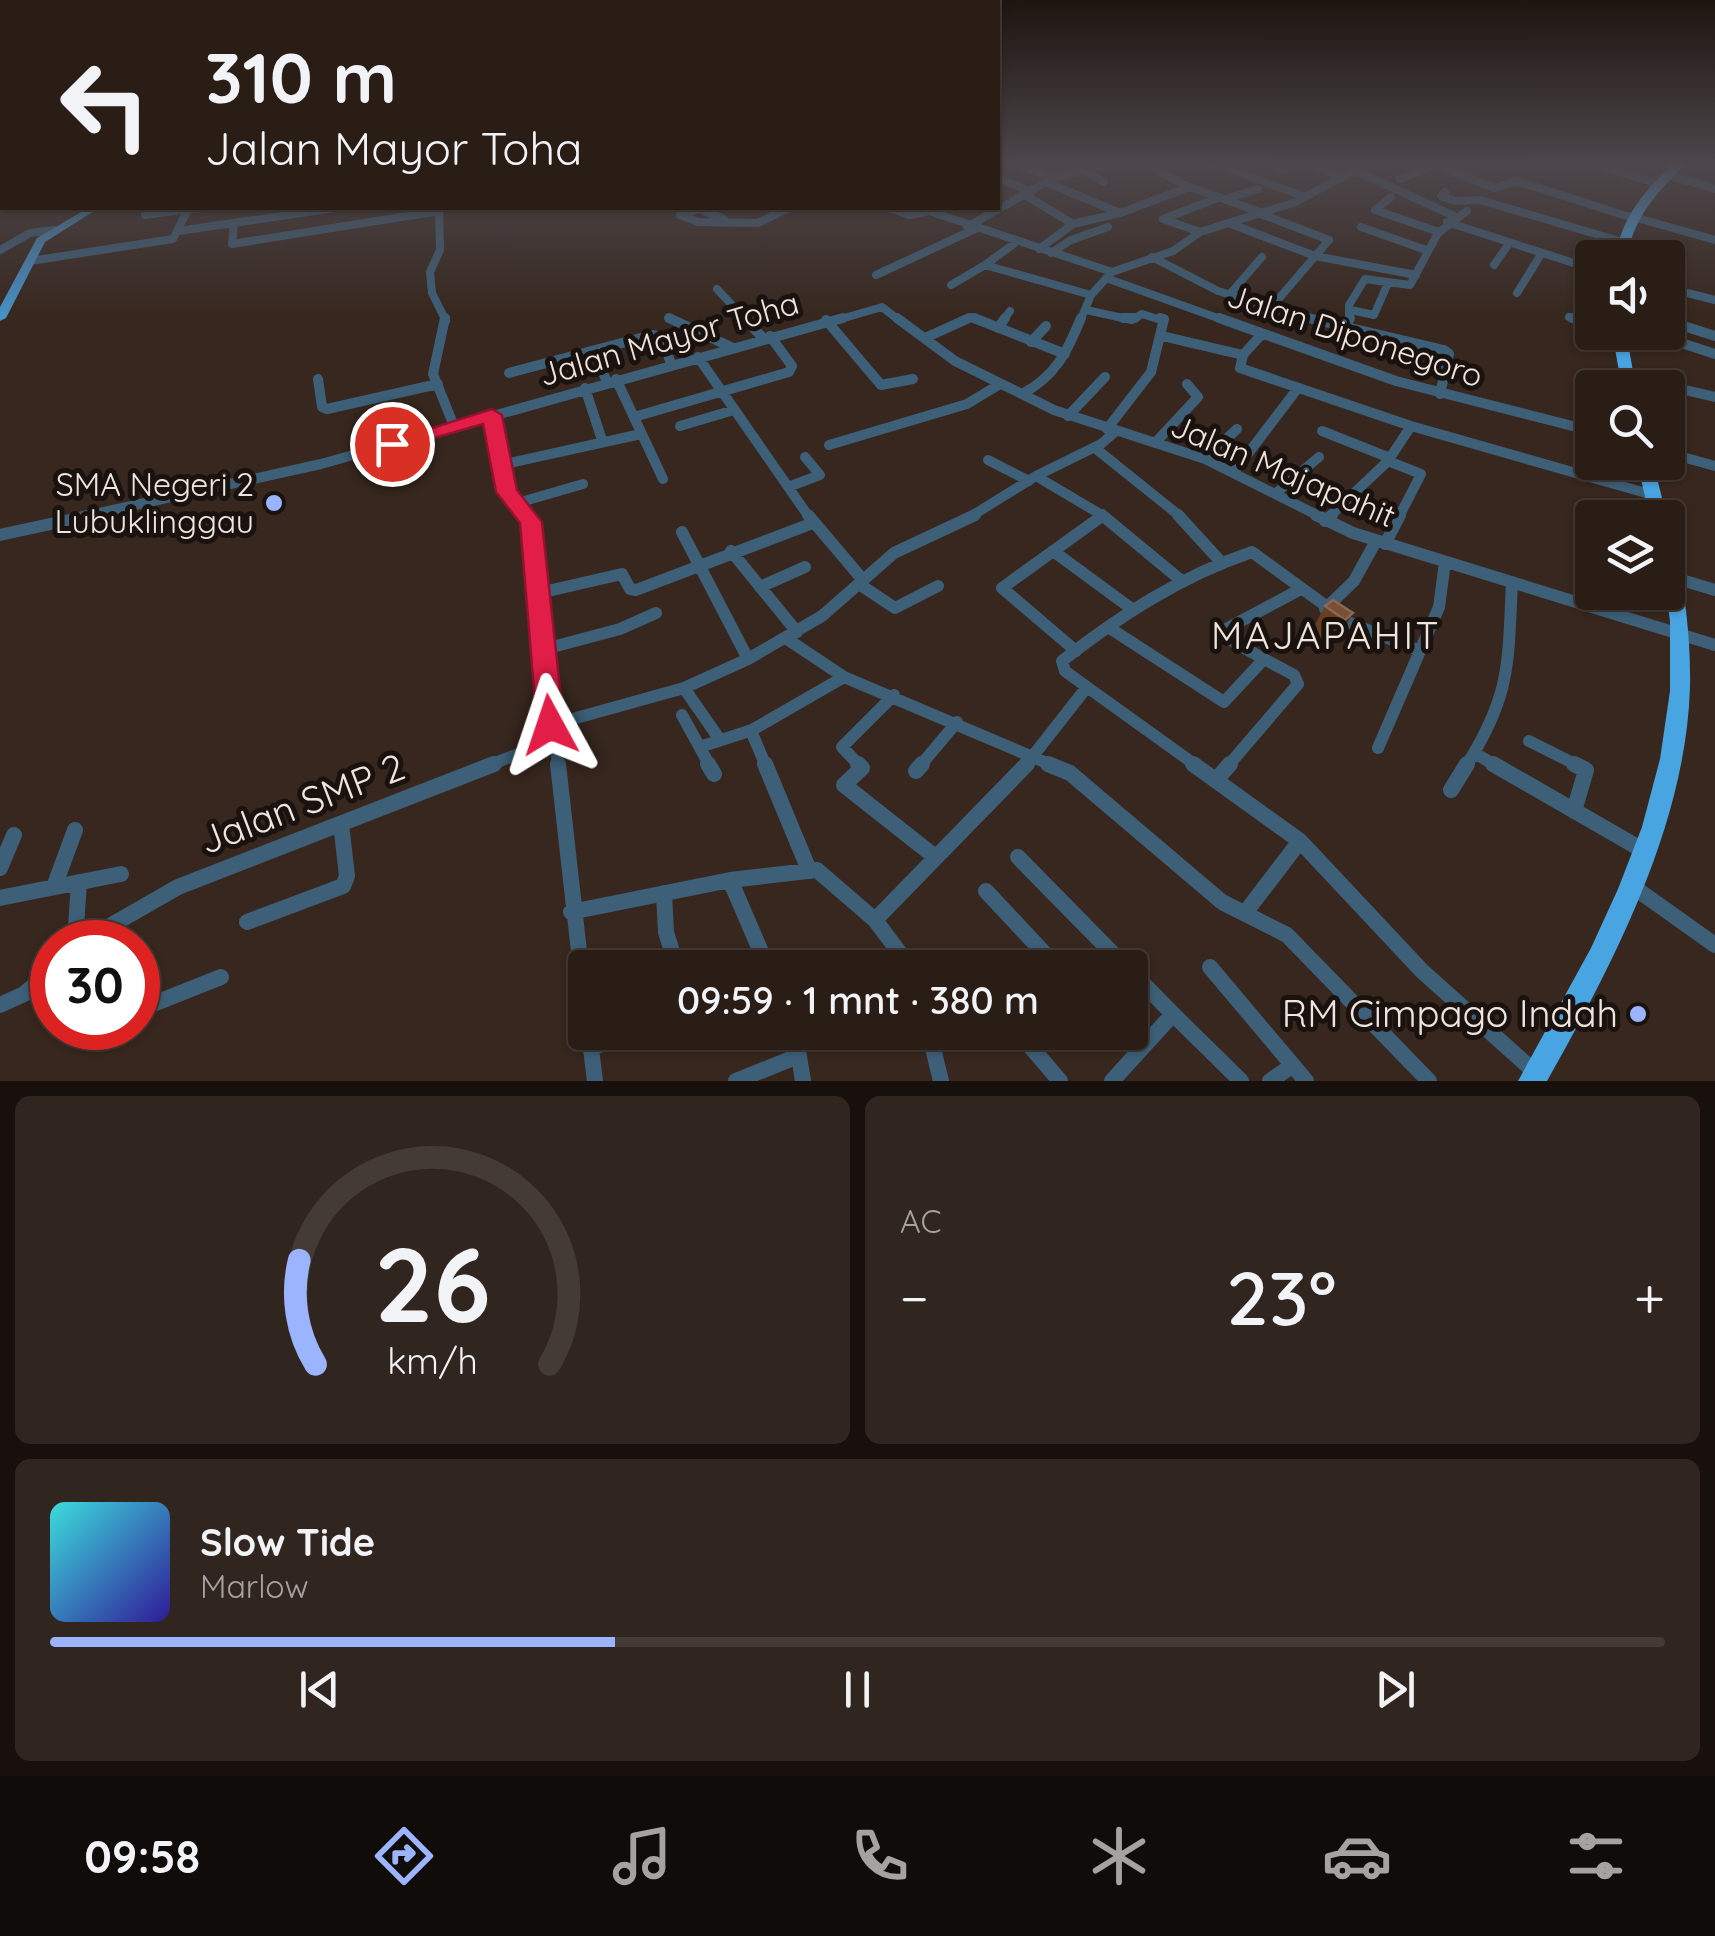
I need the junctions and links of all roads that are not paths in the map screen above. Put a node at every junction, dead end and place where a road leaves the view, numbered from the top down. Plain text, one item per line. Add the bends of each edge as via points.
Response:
1 (82, 214) edge
2 (148, 214) edge
3 (186, 214) edge
4 (281, 214) edge
5 (305, 214) edge
6 (407, 214) edge
7 (439, 214) edge
8 (776, 214) edge
9 (942, 214) edge
10 (994, 214) edge
11 (1059, 214) edge
12 (1114, 214) edge
13 (1176, 214) edge
14 (1261, 214) edge
15 (1263, 214) edge
16 (1389, 214) edge
17 (1441, 214) edge
18 (1459, 214) edge
19 (1529, 214) edge
20 (1622, 214) edge
21 (1632, 214) edge
22 (144, 215) dead end
23 (1630, 217) junction
24 (724, 219) dead end
25 (1450, 219) junction
26 (234, 223) junction
27 (1073, 224) junction
28 (1230, 224) junction
29 (1108, 227) dead end
30 (1361, 227) dead end
31 (971, 228) junction
32 (54, 230) junction
33 (179, 231) junction
34 (303, 232) junction
35 (1200, 232) junction
36 (1439, 232) junction
37 (1616, 240) edge
38 (1624, 240) edge
39 (1715, 240) edge
40 (1015, 242) junction
41 (1508, 245) junction
42 (1039, 249) junction
43 (0, 250) edge
44 (1426, 250) junction
45 (1050, 253) junction
46 (1315, 256) junction
47 (1540, 256) junction
48 (1152, 257) junction
49 (1262, 257) dead end
50 (30, 260) junction
51 (985, 264) junction
52 (1494, 265) dead end
53 (1575, 265) edge
54 (876, 275) dead end
55 (1109, 275) junction
56 (1416, 276) junction
57 (1388, 283) junction
58 (950, 285) dead end
59 (718, 289) dead end
60 (1685, 292) edge
61 (1516, 293) dead end
62 (1091, 295) junction
63 (1229, 295) junction
64 (6, 299) edge
65 (1715, 300) edge
66 (886, 308) joint
67 (1270, 309) junction
68 (1086, 310) junction
69 (1351, 310) junction
70 (1010, 311) dead end
71 (1, 315) edge
72 (669, 318) dead end
73 (1570, 318) dead end
74 (1575, 319) edge
75 (826, 320) junction
76 (1046, 326) dead end
77 (1346, 326) junction
78 (1685, 326) edge
79 (998, 328) junction
80 (1261, 335) junction
81 (1162, 336) junction
82 (1715, 336) edge
83 (766, 337) junction
84 (925, 338) junction
85 (1031, 342) junction
86 (1685, 344) edge
87 (731, 347) junction
88 (594, 352) junction
89 (1065, 354) junction
90 (1715, 354) edge
91 (1243, 355) junction
92 (698, 357) junction
93 (672, 364) junction
94 (509, 374) dead end
95 (1105, 377) dead end
96 (318, 378) dead end
97 (913, 379) dead end
98 (611, 380) junction
99 (438, 384) junction
100 (1000, 384) junction
101 (1188, 384) dead end
102 (585, 388) junction
103 (1298, 388) junction
104 (722, 392) junction
105 (1685, 392) edge
106 (1022, 394) junction
107 (1440, 394) junction
108 (1715, 397) edge
109 (734, 410) junction
110 (492, 415) junction
111 (1068, 416) junction
112 (634, 418) junction
113 (454, 426) junction
114 (680, 426) dead end
115 (1412, 426) junction
116 (1575, 427) edge
117 (1236, 429) dead end
118 (1111, 430) junction
119 (1322, 431) dead end
120 (641, 434) junction
121 (602, 440) junction
122 (1156, 443) junction
123 (829, 445) dead end
124 (1094, 448) junction
125 (805, 457) dead end
126 (1318, 457) dead end
127 (1685, 458) edge
128 (1206, 459) junction
129 (1389, 459) junction
130 (988, 460) dead end
131 (501, 465) junction
132 (1715, 466) edge
133 (1234, 472) junction
134 (1032, 479) junction
135 (663, 480) dead end
136 (1649, 480) edge
137 (584, 484) dead end
138 (788, 487) junction
139 (1275, 494) junction
140 (1653, 496) junction
141 (1654, 500) edge
142 (514, 504) junction
143 (1102, 516) junction
144 (1325, 521) junction
145 (813, 522) junction
146 (682, 532) dead end
147 (0, 535) edge
148 (1381, 543) junction
149 (731, 551) junction
150 (1053, 551) junction
151 (1221, 562) junction
152 (1445, 562) junction
153 (696, 566) junction
154 (806, 567) dead end
155 (1685, 581) edge
156 (861, 582) junction
157 (1183, 582) junction
158 (1512, 582) junction
159 (938, 586) dead end
160 (760, 587) junction
161 (1301, 589) junction
162 (1715, 590) edge
163 (539, 593) junction
164 (1325, 608) junction
165 (1132, 609) junction
166 (1680, 610) edge
167 (656, 613) dead end
168 (1108, 627) junction
169 (1684, 634) junction
170 (792, 636) junction
171 (1715, 645) edge
172 (544, 649) junction
173 (1076, 651) junction
174 (1420, 651) junction
175 (748, 659) junction
176 (1264, 659) junction
177 (844, 677) junction
178 (1087, 687) junction
179 (684, 688) junction
180 (894, 695) junction
181 (682, 715) dead end
182 (957, 722) junction
183 (751, 731) junction
184 (551, 733) junction
185 (718, 737) junction
186 (1529, 741) dead end
187 (700, 747) junction
188 (1378, 748) dead end
189 (1474, 754) junction
190 (1036, 756) junction
191 (916, 771) dead end
192 (714, 774) dead end
193 (1218, 779) junction
194 (1451, 790) dead end
195 (1574, 811) junction
196 (341, 824) junction
197 (75, 830) dead end
198 (14, 836) dead end
199 (1300, 842) junction
200 (1646, 852) junction
201 (934, 856) junction
202 (1018, 857) dead end
203 (0, 868) edge
204 (809, 870) junction
205 (121, 874) dead end
206 (730, 880) junction
207 (80, 882) junction
208 (1632, 886) junction
209 (54, 888) junction
210 (986, 891) dead end
211 (664, 892) junction
212 (0, 898) edge
213 (571, 912) junction
214 (1245, 913) junction
215 (81, 920) edge
216 (120, 920) edge
217 (875, 920) junction
218 (246, 922) dead end
219 (1715, 945) edge
220 (577, 950) edge
221 (672, 950) edge
222 (760, 950) edge
223 (898, 950) edge
224 (1041, 950) edge
225 (1110, 950) edge
226 (1210, 967) dead end
227 (221, 977) dead end
228 (1148, 988) edge
229 (30, 989) edge
230 (160, 1001) edge
231 (0, 1005) edge
232 (1173, 1014) junction
233 (591, 1050) edge
234 (797, 1050) edge
235 (933, 1050) edge
236 (1033, 1050) edge
237 (1137, 1052) joint
238 (798, 1056) junction
239 (1293, 1065) junction
240 (1534, 1077) edge
241 (595, 1081) edge
242 (736, 1081) edge
243 (803, 1081) edge
244 (941, 1081) edge
245 (1060, 1081) edge
246 (1112, 1081) edge
247 (1241, 1081) edge
248 (1270, 1081) edge
249 (1306, 1081) edge
250 (1429, 1081) edge

1 - 32 main road
2 - 22 street
3 - 33 street
4 - 26 street
5 - 34 street
6 - 34 street
7 - 99 street via 440,250 430,272 446,319 433,366
8 - 24 street via 758,223
9 - 31 street, Jalan Diponegoro
10 - 31 street
11 - 27 street
12 - 27 street
13 - 35 street via 1163,219
14 - 28 street
15 - 46 street via 1327,238
16 - 36 street
17 - 25 street
18 - 25 street
19 - 37 street
20 - 23 street
21 - 23 highway
23 - 38 highway
23 - 39 street
25 - 36 street
25 - 41 street
26 - 33 street
26 - 34 street via 232,244
27 - 42 street
28 - 35 street
28 - 46 street
29 - 45 street
30 - 44 street
31 - 40 street, Jalan Diponegoro
31 - 54 street
32 - 43 street
32 - 50 main road
33 - 50 street via 167,240
35 - 48 street
36 - 44 street
40 - 42 street, Jalan Diponegoro
40 - 51 street
41 - 47 street
41 - 52 street
42 - 45 street, Jalan Diponegoro
44 - 56 street
45 - 55 street, Jalan Diponegoro
46 - 56 street
46 - 67 street
47 - 53 street
47 - 61 street
48 - 55 street
48 - 63 street
49 - 63 street
50 - 64 main road
51 - 58 street
51 - 62 street
55 - 62 street
55 - 80 street, Jalan Diponegoro
56 - 57 street via 1407,286
57 - 69 street via 1365,280
57 - 69 street via 1374,315
59 - 83 street
60 - 65 street
62 - 68 street
63 - 67 street
64 - 71 main road
66 - 75 street, Jalan Mayor Toha
66 - 84 street, Jalan Majapahit
67 - 77 street
68 - 81 street via 1132,320 1142,314 1162,318
68 - 89 street
69 - 77 street
70 - 79 street
72 - 87 street
73 - 74 street
75 - 83 street, Jalan Mayor Toha
75 - 97 street via 881,384
76 - 85 street
77 - 107 street via 1447,352
78 - 82 street
79 - 84 street via 968,317
79 - 85 street
80 - 91 street
80 - 107 street, Jalan Diponegoro
81 - 91 street
81 - 118 street, Jalan SMP 2 via 1151,372
83 - 87 street, Jalan Mayor Toha
83 - 104 street via 792,369
84 - 100 street, Jalan Majapahit
85 - 89 street
86 - 90 street
87 - 92 street, Jalan Mayor Toha
88 - 93 street via 656,335
88 - 94 street
88 - 98 street
89 - 106 street via 1041,384
91 - 103 street via 1240,368
92 - 93 street, Jalan Mayor Toha
92 - 104 street
93 - 98 street, Jalan Mayor Toha
95 - 111 street
96 - 99 street via 326,409
98 - 102 street, Jalan Mayor Toha
98 - 112 street
99 - 113 street
100 - 106 street, Jalan Majapahit
100 - 123 street via 968,404
101 - 122 street via 1199,395
102 - 110 street, Jalan Mayor Toha
102 - 121 street
103 - 115 street
103 - 133 street
104 - 109 street
104 - 112 street
105 - 108 street
106 - 111 street, Jalan Majapahit
107 - 116 street, Jalan Diponegoro
109 - 114 street
109 - 138 street
110 - 113 street, Jalan Mayor Toha
110 - 131 street
111 - 118 street, Jalan Majapahit
112 - 120 street
113 - 147 street, Jalan Mayor Toha via 276,476
115 - 129 street
115 - 140 street
117 - 128 street
118 - 122 street, Jalan Majapahit
118 - 124 street, Jalan SMP 2
119 - 129 street
120 - 121 street
120 - 135 street
121 - 131 street
122 - 128 street, Jalan Majapahit
124 - 134 street, Jalan SMP 2
124 - 151 street via 1192,526
125 - 138 street via 820,475
126 - 139 street
127 - 132 street
128 - 133 street, Jalan Majapahit
129 - 144 street
129 - 148 street via 1420,474
130 - 134 street
131 - 142 street
133 - 139 street, Jalan Majapahit
134 - 143 street
134 - 156 street, Jalan SMP 2 via 985,510 894,552
136 - 140 highway
137 - 142 street
138 - 145 street
139 - 144 street, Jalan Majapahit
140 - 141 highway
142 - 163 street via 531,522
143 - 150 street
143 - 157 street
144 - 148 street, Jalan Majapahit
145 - 149 street
145 - 156 street
146 - 153 street
148 - 152 street, Jalan Majapahit
148 - 164 street
149 - 153 street
149 - 160 street
150 - 165 street
150 - 173 street via 1003,591
151 - 157 street
151 - 161 street via 1255,553
152 - 158 street, Jalan Majapahit
152 - 174 street via 1439,607
153 - 163 street via 636,590 622,574
153 - 175 street
154 - 160 street
155 - 162 street
156 - 159 street via 895,608
156 - 170 street, Jalan SMP 2
157 - 165 street
158 - 169 street, Jalan Majapahit
158 - 189 street via 1507,680
160 - 170 street
161 - 164 street
161 - 176 street via 1223,634
163 - 172 street
164 - 174 street
165 - 168 street
166 - 169 highway
167 - 172 street
168 - 173 street
168 - 176 street via 1220,702
169 - 171 street, Jalan Majapahit
169 - 200 highway via 1677,739
170 - 175 street, Jalan SMP 2
170 - 177 street
172 - 184 street
173 - 178 street via 1062,666
174 - 188 street
175 - 179 street, Jalan SMP 2
176 - 193 street via 1298,684
177 - 180 street
177 - 183 street
178 - 190 street
178 - 193 street
179 - 184 street, Jalan SMP 2
179 - 185 street
180 - 182 street
180 - 201 street via 842,748 862,768 844,785
181 - 187 street
182 - 190 street
182 - 191 street
183 - 185 street
183 - 204 street
184 - 196 street, Jalan SMP 2
184 - 213 street
185 - 187 street
186 - 195 street via 1586,770
187 - 192 street
189 - 194 street
189 - 195 street
190 - 201 street
190 - 214 street via 1070,772 1191,878
193 - 199 street
195 - 200 street
196 - 216 street, Jalan SMP 2 via 178,887
196 - 218 street via 343,886
197 - 209 street
198 - 203 street
199 - 214 street
199 - 240 street
200 - 208 highway
201 - 217 street
202 - 225 street
204 - 206 street
204 - 217 street via 826,875
205 - 207 street
206 - 211 street
206 - 222 street
207 - 209 street
207 - 215 street
208 - 219 street
208 - 240 highway
209 - 212 street
210 - 224 street
211 - 213 street
211 - 221 street
213 - 220 street
214 - 250 street via 1286,935
217 - 223 street
226 - 239 street
227 - 230 street
228 - 232 street
229 - 231 street
232 - 237 street
232 - 247 street
233 - 241 street
234 - 238 street
235 - 244 street
236 - 245 street
237 - 246 street
238 - 242 street
238 - 243 street
239 - 248 street
239 - 249 street

